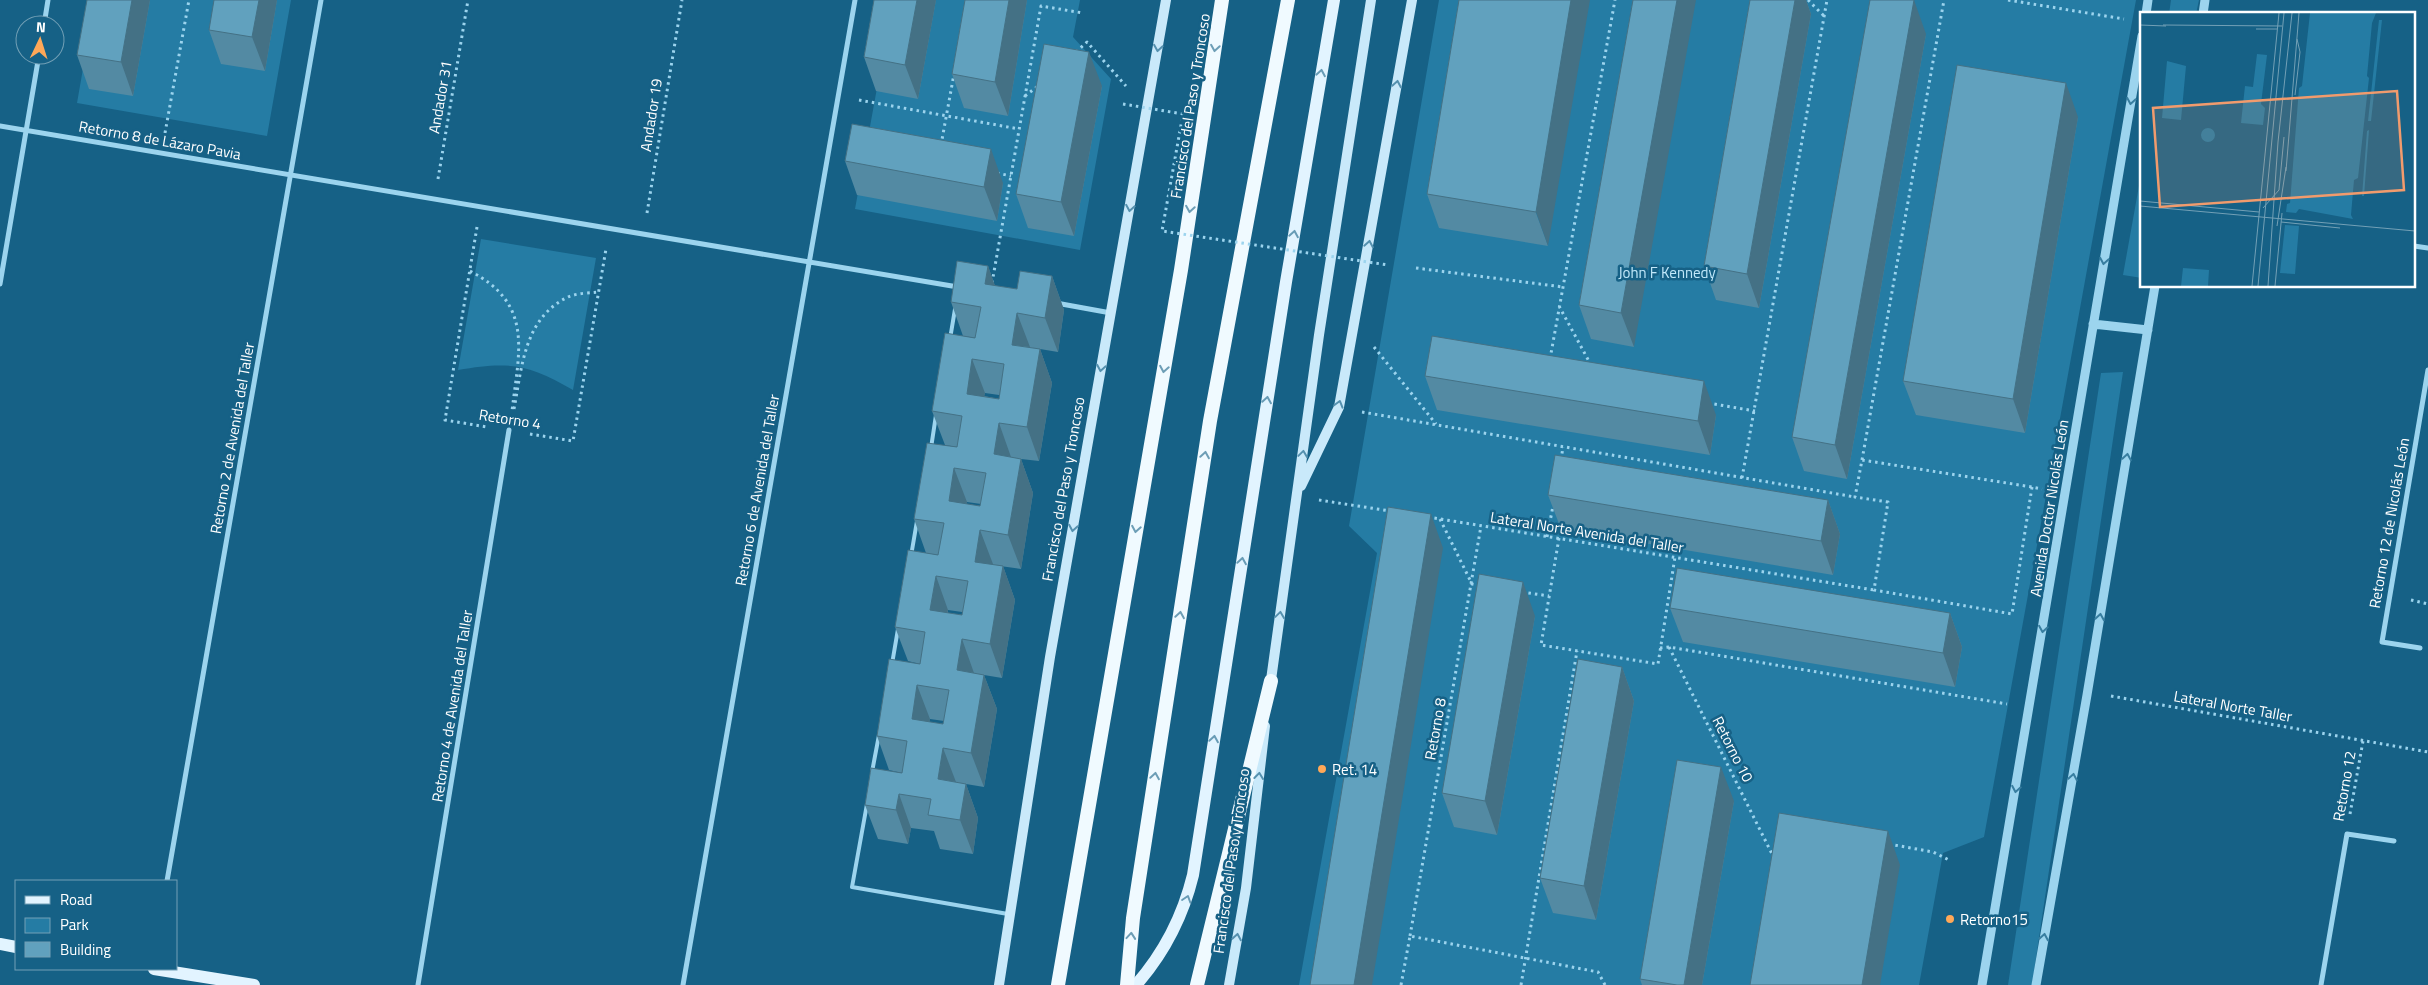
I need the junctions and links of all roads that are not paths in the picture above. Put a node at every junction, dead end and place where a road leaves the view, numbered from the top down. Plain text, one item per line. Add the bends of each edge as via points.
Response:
1 (48, 0) edge
2 (321, 0) edge
3 (855, 0) edge
4 (1166, 0) edge
5 (1222, 0) edge
6 (1288, 0) edge
7 (1334, 0) edge
8 (1371, 0) edge
9 (1412, 0) edge
10 (46, 15) edge
11 (2140, 48) edge
12 (37, 65) edge
13 (0, 126) edge
14 (26, 130) junction
15 (290, 174) junction
16 (810, 262) junction
17 (0, 284) edge
18 (959, 287) junction
19 (2155, 288) edge
20 (990, 293) edge
21 (958, 297) edge
22 (1046, 302) edge
23 (956, 307) edge
24 (1111, 312) junction
25 (2093, 324) junction
26 (2148, 330) junction
27 (949, 346) edge
28 (2428, 370) edge
29 (938, 405) edge
30 (509, 430) road end
31 (929, 454) edge
32 (1297, 496) junction
33 (919, 513) edge
34 (910, 562) edge
35 (899, 621) edge
36 (2420, 648) dead end
37 (891, 670) edge
38 (1271, 681) junction
39 (880, 729) edge
40 (871, 778) edge
41 (868, 798) edge
42 (2394, 841) dead end
43 (167, 880) edge
44 (1011, 915) junction
45 (0, 944) edge
46 (15, 947) edge
47 (160, 970) edge
48 (254, 985) edge
49 (418, 985) edge
50 (683, 985) edge
51 (999, 985) edge
52 (1058, 985) edge
53 (1127, 985) edge
54 (1136, 985) edge
55 (1197, 985) edge
56 (1229, 985) edge
57 (1982, 985) edge
58 (2036, 985) edge
59 (2321, 985) edge

1 - 10 street
2 - 15 street, Retorno 2 de Avenida del Taller
3 - 16 street, Retorno 6 de Avenida del Taller
4 -> 24 main road, Francisco del Paso y Troncoso
5 -> 52 highway, Francisco del Paso y Troncoso via 1181,270
53 -> 6 highway via 1133,918 1210,421
54 -> 7 main road via 1153,966 1177,924 1193,875 1286,282
32 -> 8 main road, Francisco del Paso y Troncoso
32 -> 9 main road via 1339,407
11 -> 25 street, Avenida Doctor Nicolás León
12 - 14 street
13 - 14 street, Retorno 8 de Lázaro Pavia
14 - 15 street, Retorno 8 de Lázaro Pavia
14 - 17 street
15 - 16 street, Retorno 8 de Lázaro Pavia
15 - 43 street, Retorno 2 de Avenida del Taller
16 - 18 street, Retorno 8 de Lázaro Pavia
16 - 50 street, Retorno 6 de Avenida del Taller
18 - 20 street, Retorno 8 de Lázaro Pavia
18 - 21 lane
19 - 26 street
22 - 24 street
23 - 27 lane
24 -> 44 main road, Francisco del Paso y Troncoso via 1050,657
25 - 26 street
25 -> 57 street, Avenida Doctor Nicolás León
58 -> 26 street
28 - 36 street, Retorno 12 de Nicolás León via 2382,642
29 - 31 lane
30 - 49 street, Retorno 4 de Avenida del Taller
38 -> 32 main road, Francisco del Paso y Troncoso
33 - 34 lane
35 - 37 lane
38 - 55 highway
56 -> 38 main road, Francisco del Paso y Troncoso via 1246,888
39 - 40 lane
41 - 44 lane via 852,886
42 - 59 street via 2346,834
44 - 51 main road, Francisco del Paso y Troncoso
45 - 46 main road
47 - 48 main road

